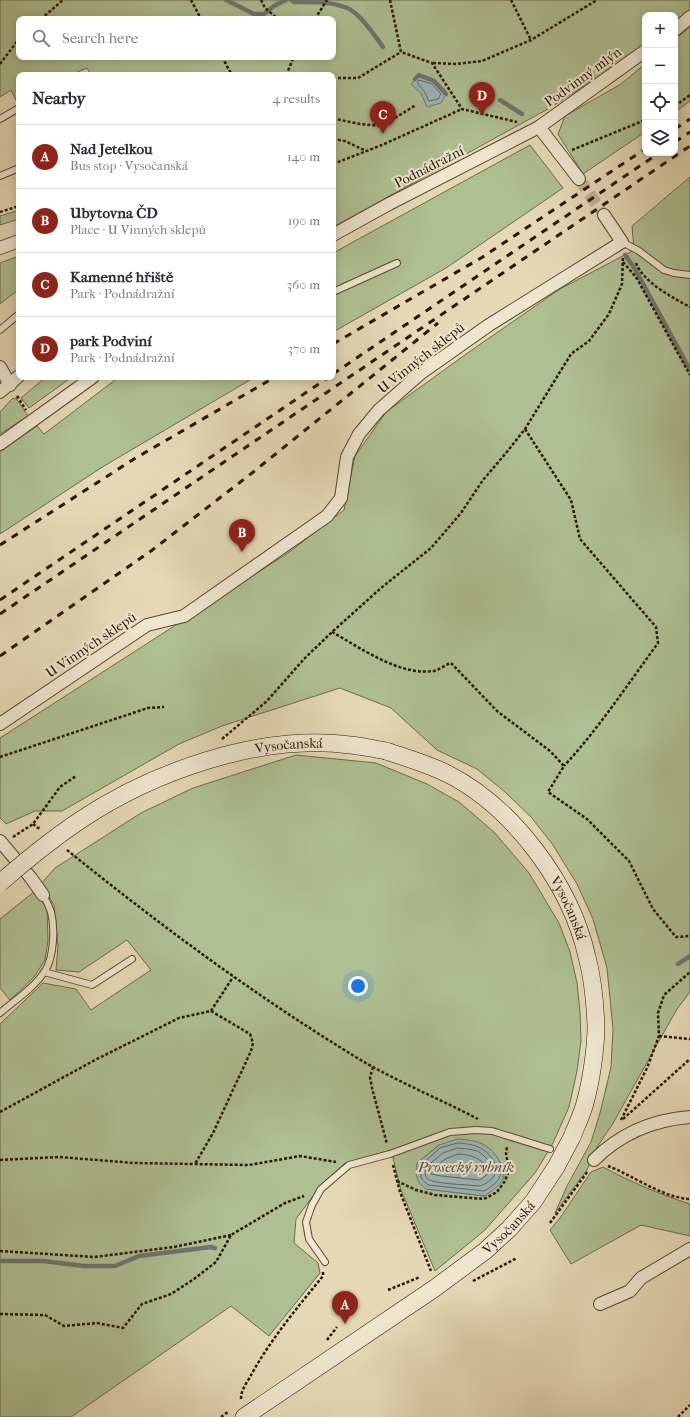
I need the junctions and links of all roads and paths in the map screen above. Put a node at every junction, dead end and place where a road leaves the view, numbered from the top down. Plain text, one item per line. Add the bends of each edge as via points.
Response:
1 (63, 0) edge
2 (191, 0) edge
3 (261, 0) edge
4 (326, 0) edge
5 (390, 0) edge
6 (511, 0) edge
7 (598, 0) edge
8 (44, 16) edge
9 (199, 16) edge
10 (274, 16) edge
11 (317, 16) edge
12 (690, 17) edge
13 (678, 27) edge
14 (531, 40) junction
15 (16, 43) edge
16 (400, 52) junction
17 (642, 53) edge
18 (224, 60) edge
19 (293, 60) edge
20 (432, 63) junction
21 (0, 64) edge
22 (230, 72) edge
23 (287, 72) edge
24 (336, 78) edge
25 (690, 95) edge
26 (678, 104) edge
27 (416, 105) dead end
28 (462, 109) junction
29 (16, 110) edge
30 (0, 119) edge
31 (336, 119) edge
32 (642, 121) edge
33 (539, 127) junction
34 (336, 140) edge
35 (366, 151) junction
36 (561, 155) junction
37 (336, 163) edge
38 (16, 169) edge
39 (0, 176) edge
40 (580, 180) tunnel mouth
41 (16, 207) edge
42 (0, 212) edge
43 (604, 215) tunnel mouth
44 (336, 233) edge
45 (16, 242) edge
46 (625, 244) junction
47 (0, 248) edge
48 (623, 261) junction
49 (397, 263) dead end
50 (690, 275) edge
51 (336, 291) edge
52 (690, 307) edge
53 (16, 317) edge
54 (0, 330) edge
55 (0, 367) edge
56 (690, 376) edge
57 (16, 379) edge
58 (89, 380) edge
59 (5, 388) edge
60 (33, 420) junction
61 (525, 428) junction
62 (0, 444) edge
63 (332, 632) junction
64 (164, 707) dead end
65 (0, 724) edge
66 (218, 741) dead end
67 (0, 757) edge
68 (564, 766) junction
69 (76, 776) dead end
70 (2, 842) edge
71 (72, 844) dead end
72 (0, 883) edge
73 (43, 895) joint
74 (690, 936) edge
75 (132, 958) dead end
76 (44, 972) junction
77 (689, 973) edge
78 (233, 976) junction
79 (690, 978) edge
80 (211, 1011) junction
81 (0, 1013) edge
82 (659, 1036) junction
83 (690, 1039) edge
84 (690, 1060) edge
85 (373, 1067) junction
86 (0, 1112) edge
87 (690, 1118) edge
88 (621, 1120) junction
89 (482, 1121) dead end
90 (510, 1136) junction
91 (618, 1140) junction
92 (550, 1149) dead end
93 (390, 1154) junction
94 (0, 1160) edge
95 (195, 1164) junction
96 (592, 1164) joint
97 (348, 1165) junction
98 (607, 1166) dead end
99 (397, 1181) junction
100 (321, 1189) junction
101 (690, 1199) edge
102 (550, 1223) dead end
103 (231, 1235) junction
104 (690, 1249) edge
105 (0, 1251) edge
106 (325, 1262) joint
107 (432, 1272) dead end
108 (425, 1276) dead end
109 (388, 1290) dead end
110 (600, 1304) dead end
111 (0, 1314) edge
112 (241, 1393) dead end
113 (690, 1405) edge
114 (244, 1417) edge
115 (678, 1417) edge

1 - 8 path
2 - 9 path
3 - 10 path
4 - 11 path
5 - 16 path
6 - 14 path
7 - 14 path
12 - 13 street
14 - 20 path via 482,61
15 - 21 path
16 - 20 path
16 - 24 path via 358,78
17 - 33 street, Podvinný mlýn
18 - 22 path
19 - 23 path
20 - 28 path
25 - 26 path
27 - 31 path via 382,126
28 - 33 path
28 - 35 path
29 - 30 lane
32 - 36 path
33 - 36 street
33 - 44 street, Podnádražní
34 - 35 path
35 - 37 path
36 - 40 street
38 - 39 lane
41 - 42 path
43 - 46 street
45 - 47 street
46 - 48 path
46 - 50 lane via 664,270
46 - 52 path via 638,268 661,290
46 - 65 street, U Vinných sklepů via 489,325 421,373 379,410 359,434 347,457 341,498 328,516 184,616 147,625
48 - 56 path via 636,277
48 - 61 path via 622,284 609,314 589,341 571,354
49 - 51 lane
53 - 54 lane
55 - 59 street
57 - 59 street
58 - 60 street
59 - 60 path
60 - 62 street
61 - 63 path via 483,480 461,513 431,548
61 - 68 path via 571,500 580,539 656,626 658,643
63 - 66 path via 267,700
63 - 68 path via 381,659 409,670 435,670 450,663 497,711 550,751
64 - 67 path via 148,708
68 - 74 path via 548,792 587,819 629,861 653,909 676,937
69 - 70 path via 60,787 33,824
70 - 73 street
71 - 78 path via 66,849
72 - 114 main road, Vysočanská, bridge via 80,820 139,788 202,762 250,749 307,743 349,745 386,751 448,774 477,792 502,813 545,862 564,893 587,956 596,1027 585,1103 572,1137 556,1167 533,1202 485,1251 435,1288
73 - 76 lane via 51,912 53,939 50,962
75 - 76 lane via 92,985
76 - 81 lane
77 - 79 path
77 - 82 path via 664,995 658,1013
78 - 80 path
78 - 85 path via 346,1052
80 - 86 path via 179,1018
80 - 95 path via 250,1034 253,1043 213,1133
82 - 83 path
82 - 88 path via 647,1068
84 - 88 path
85 - 89 path
85 - 93 path via 370,1077 372,1088
87 - 91 street via 643,1127
88 - 91 path
90 - 92 lane
90 - 93 lane via 476,1130 450,1132
90 - 99 path via 506,1153 508,1170 505,1181 497,1192 484,1199 434,1195
91 - 96 street via 605,1149
93 - 97 lane
93 - 99 path
94 - 95 path via 59,1156
95 - 97 path via 249,1166 300,1156
96 - 102 path
97 - 100 lane
98 - 101 path via 681,1199
99 - 107 path
100 - 103 path via 285,1203
100 - 106 lane via 306,1222 309,1239
103 - 105 path via 174,1247 94,1257
103 - 111 path via 216,1262 171,1294 142,1304 123,1328 97,1323 64,1326 45,1315
104 - 110 street via 641,1278 630,1292
106 - 112 path via 323,1276 259,1360
108 - 109 path
113 - 115 path

